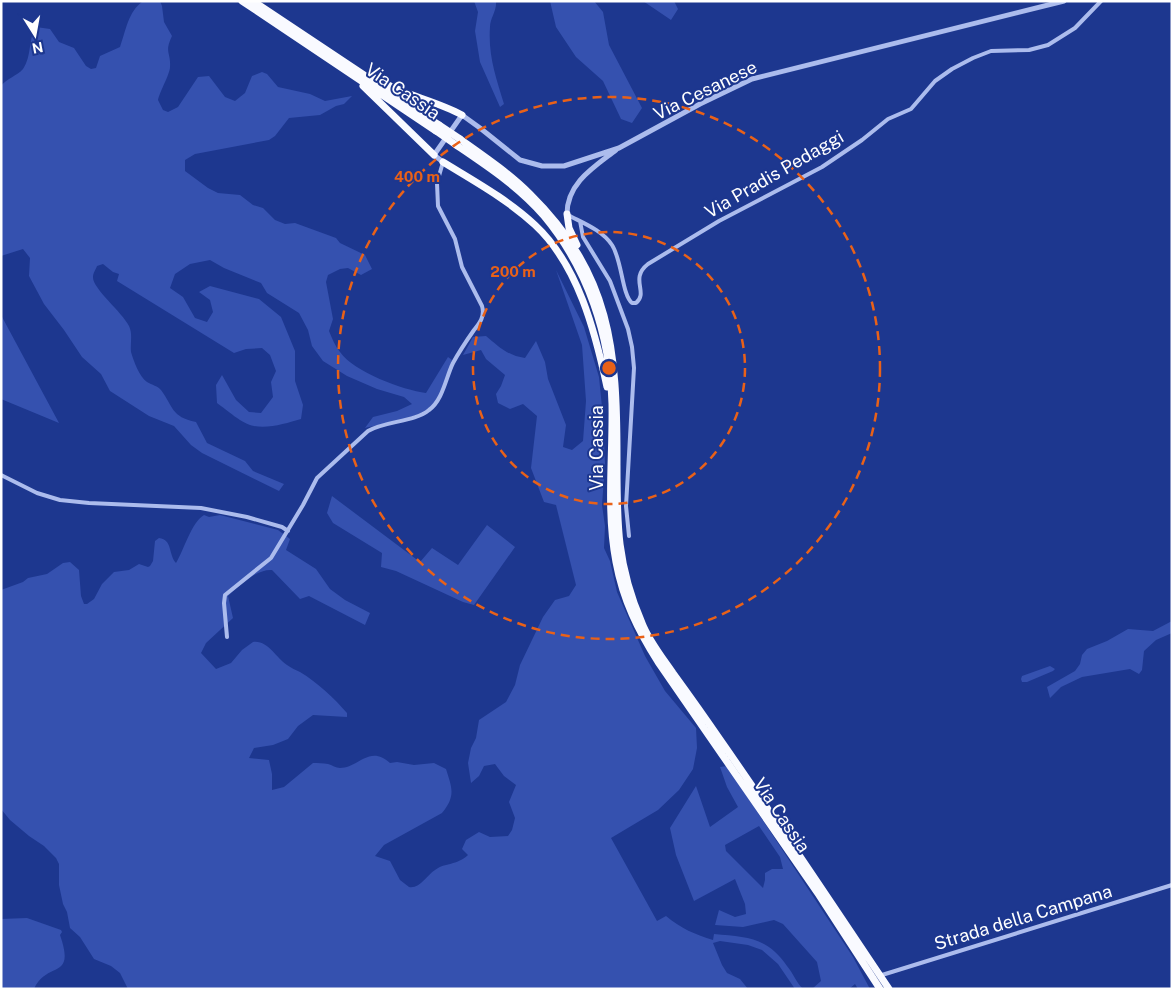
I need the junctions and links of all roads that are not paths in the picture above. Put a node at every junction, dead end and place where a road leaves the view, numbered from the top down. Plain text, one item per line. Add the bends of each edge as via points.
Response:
1 (242, 1) edge
2 (253, 1) edge
3 (1064, 1) edge
4 (1101, 1) edge
5 (338, 59) junction
6 (348, 72) junction
7 (462, 115) junction
8 (438, 128) junction
9 (458, 142) junction
10 (619, 148) junction
11 (434, 155) junction
12 (443, 162) junction
13 (567, 214) junction
14 (580, 221) junction
15 (591, 275) junction
16 (612, 405) junction
17 (1, 475) edge
18 (288, 531) junction
19 (629, 536) dead end
20 (227, 638) dead end
21 (1172, 885) edge
22 (852, 934) junction
23 (882, 975) junction
24 (880, 989) edge
25 (890, 989) edge

1 - 6 highway, Via Cassia
2 - 5 highway, Via Cassia
3 - 10 street, Via Cesanese via 752,79
4 - 14 street, Via Pradis Pedaggi via 1075,28 1048,45 1029,50 992,51 952,68 935,81 913,108 888,120 822,167 719,221 648,264 638,280 641,297 636,303 627,298 612,246 600,233
5 - 7 highway via 359,67 382,82
5 - 8 highway, Via Cassia
6 - 8 highway, Via Cassia
6 - 11 highway
7 - 10 street, Via Cesanese via 512,155 538,166 567,165
7 - 11 street
8 - 9 highway, Via Cassia, bridge
9 - 15 highway, Via Cassia via 511,176 530,193 573,245
9 - 16 highway, Via Cassia via 524,196 544,216 570,251 585,280 598,320
10 - 13 street via 580,180 570,196
11 - 12 street
12 - 16 highway via 514,207 536,226 556,251 591,321
12 - 18 street via 437,183 438,202 455,239 462,267 482,306 481,320 454,362 433,408 375,427 361,436 317,478
13 - 14 street, Via Pradis Pedaggi
13 - 15 highway via 570,230
14 - 19 street via 584,239 612,287 632,347 634,368 626,506
15 - 22 highway, Via Cassia via 613,353 617,406 618,539 624,572 643,626
16 - 24 highway, Via Cassia via 612,539 621,584 640,634
17 - 18 street via 37,493 60,500 201,508 247,517
18 - 20 street via 268,562 225,595
21 - 23 street, Strada della Campana
22 - 23 street
22 - 25 highway, Via Cassia
23 - 25 street

